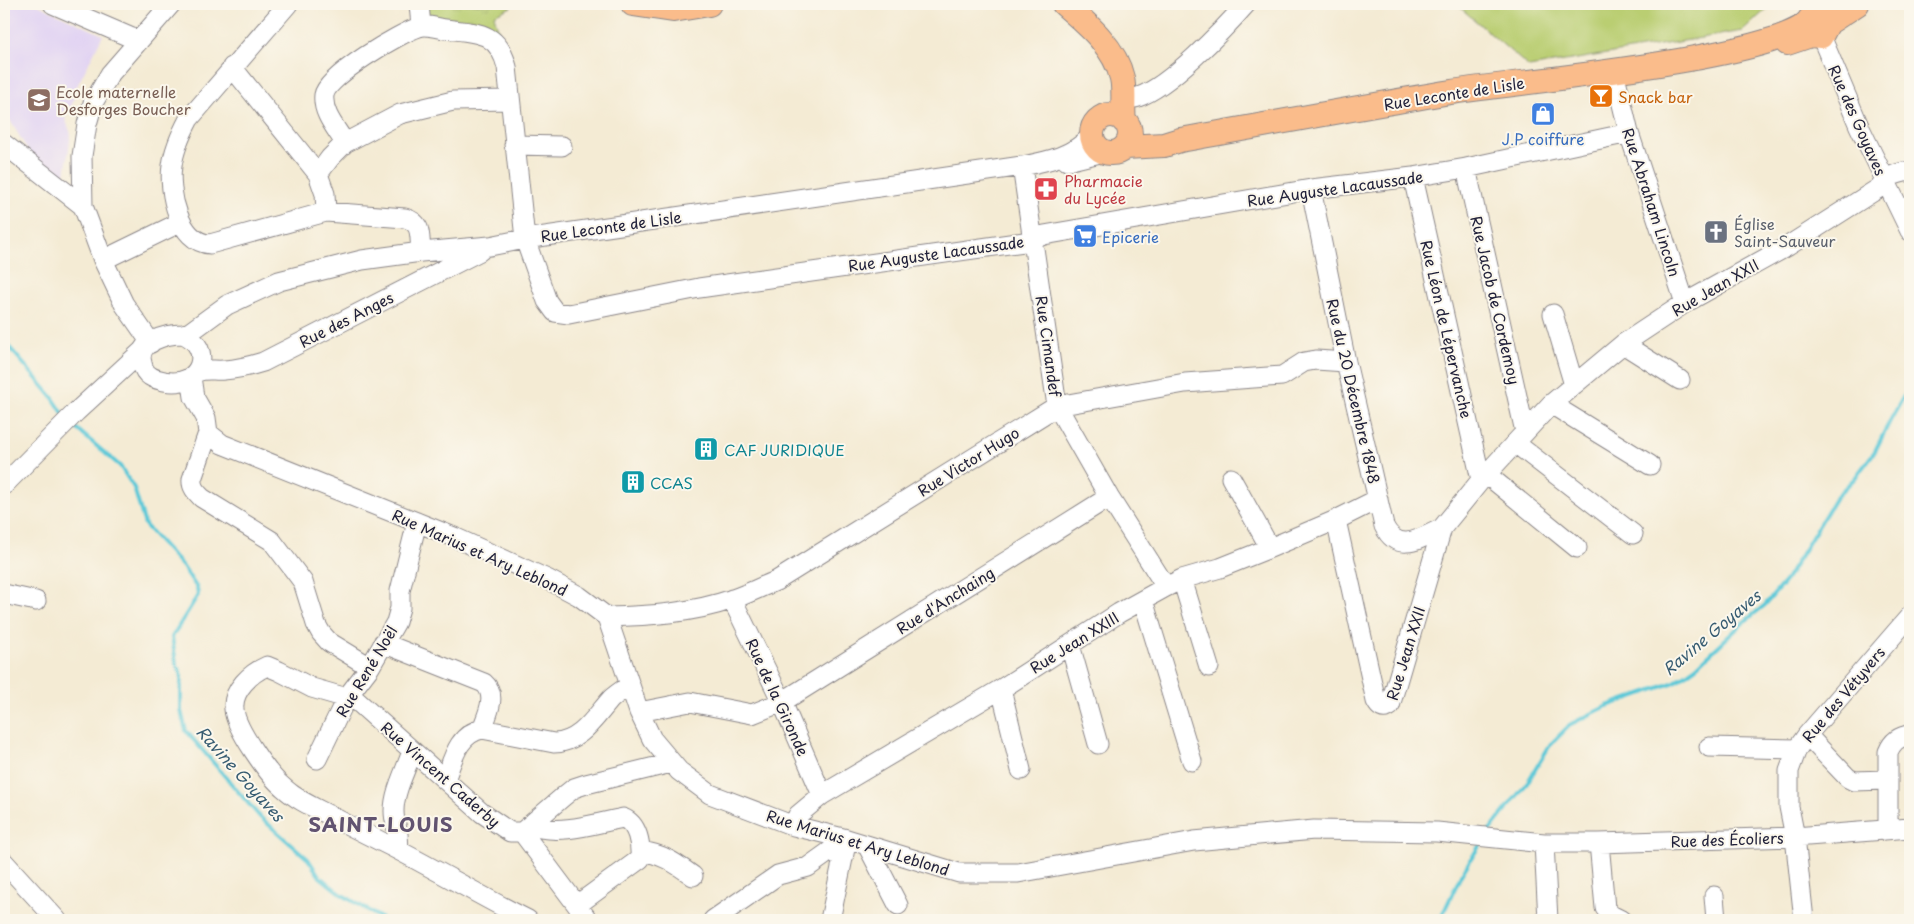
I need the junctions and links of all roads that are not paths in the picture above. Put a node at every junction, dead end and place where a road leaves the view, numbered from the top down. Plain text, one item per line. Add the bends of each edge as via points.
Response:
1 (53, 4) edge
2 (171, 4) edge
3 (288, 4) edge
4 (419, 4) edge
5 (633, 4) edge
6 (709, 4) edge
7 (1064, 4) edge
8 (1246, 4) edge
9 (1838, 4) edge
10 (1857, 4) edge
11 (421, 26) junction
12 (1817, 27) junction
13 (139, 41) junction
14 (232, 68) junction
15 (1614, 71) junction
16 (510, 100) junction
17 (1115, 128) junction
18 (1630, 133) junction
19 (346, 142) junction
20 (4, 144) edge
21 (514, 145) junction
22 (562, 146) dead end
23 (1022, 166) junction
24 (1466, 168) junction
25 (1910, 172) edge
26 (318, 174) junction
27 (1413, 177) junction
28 (1885, 179) junction
29 (1311, 189) junction
30 (83, 206) junction
31 (326, 212) junction
32 (181, 222) junction
33 (1910, 231) edge
34 (1034, 238) junction
35 (525, 239) junction
36 (490, 246) junction
37 (421, 252) junction
38 (103, 260) junction
39 (1685, 303) junction
40 (1553, 314) dead end
41 (183, 334) junction
42 (1623, 344) junction
43 (146, 347) junction
44 (1346, 362) junction
45 (194, 374) junction
46 (150, 376) junction
47 (1680, 380) dead end
48 (168, 382) junction
49 (108, 383) junction
50 (1574, 385) junction
51 (1551, 404) junction
52 (1057, 406) junction
53 (207, 426) junction
54 (1520, 438) junction
55 (1650, 465) dead end
56 (1484, 477) junction
57 (1231, 478) dead end
58 (4, 485) edge
59 (1109, 497) junction
60 (1378, 499) junction
61 (1336, 520) junction
62 (416, 522) junction
63 (1442, 528) junction
64 (1634, 534) dead end
65 (1270, 548) junction
66 (1577, 548) dead end
67 (1174, 583) junction
68 (4, 594) edge
69 (732, 599) junction
70 (1143, 600) junction
71 (36, 602) dead end
72 (1910, 616) edge
73 (607, 617) junction
74 (383, 643) junction
75 (1070, 645) junction
76 (1209, 667) dead end
77 (370, 668) junction
78 (630, 685) junction
79 (1001, 689) junction
80 (347, 697) junction
81 (782, 702) junction
82 (639, 712) junction
83 (482, 729) junction
84 (1910, 735) edge
85 (1802, 742) junction
86 (1098, 744) dead end
87 (1710, 747) dead end
88 (413, 752) junction
89 (317, 759) dead end
90 (1192, 761) dead end
91 (671, 763) junction
92 (1021, 770) dead end
93 (445, 780) junction
94 (1886, 780) junction
95 (822, 796) junction
96 (794, 826) junction
97 (1910, 828) edge
98 (527, 829) junction
99 (1888, 829) junction
100 (1794, 837) junction
101 (1498, 838) joint
102 (847, 839) junction
103 (1544, 843) junction
104 (1599, 843) junction
105 (868, 845) junction
106 (398, 850) junction
107 (640, 852) junction
108 (4, 862) edge
109 (693, 876) dead end
110 (1714, 896) dead end
111 (898, 905) dead end
112 (583, 913) edge
113 (57, 920) edge
114 (528, 920) edge
115 (713, 920) edge
116 (830, 920) edge
117 (1548, 920) edge
118 (1621, 920) edge
119 (1716, 920) edge
120 (1804, 920) edge

1 - 13 street
2 - 13 street
3 - 14 street
4 - 11 street
5 - 6 main road via 673,10
7 - 17 main road via 1089,27 1116,61
8 - 17 street via 1228,25 1174,74 1138,97
9 - 12 main road, Rue Leconte de Lisle
10 - 12 main road, Rue Leconte de Lisle
11 - 16 street, Rue Auguste Lacaussade via 483,34 492,39 508,67
11 - 19 street via 378,48 331,82 324,93 324,108
12 - 15 main road, Rue Leconte de Lisle via 1729,52
12 - 28 street, Rue des Goyaves
13 - 30 street via 110,74 93,103 82,156
14 - 26 street
14 - 32 street via 189,119 179,139 172,167 172,195
15 - 17 main road, Rue Leconte de Lisle via 1453,92 1164,145
15 - 18 street, Rue Abraham Lincoln
16 - 19 street via 453,101 400,114
16 - 21 street, Rue Auguste Lacaussade
17 - 23 street, Rue Leconte de Lisle via 1063,162 1053,160
18 - 24 street, Rue Auguste Lacaussade
18 - 39 street, Rue Abraham Lincoln
19 - 26 street
20 - 30 street
21 - 22 street
21 - 35 street, Rue Auguste Lacaussade
23 - 34 street, Rue Cimandef
23 - 35 street, Rue Leconte de Lisle
24 - 27 street, Rue Auguste Lacaussade
24 - 54 street, Rue Jacob de Cordemoy
25 - 28 street, Rue Jean XXII
26 - 31 street via 325,194
27 - 29 street, Rue Auguste Lacaussade
27 - 56 street, Rue Léon de Lépervanche
28 - 33 street, Rue des Goyaves
28 - 39 street, Rue Jean XXII via 1879,188 1788,246
29 - 34 street, Rue Auguste Lacaussade
29 - 44 street, Rue du 20 Décembre 1848
30 - 38 street
31 - 32 street via 210,244 201,244 192,238
31 - 37 street via 414,220
32 - 38 street
34 - 35 street, Rue Auguste Lacaussade via 699,288 569,314 556,312 547,301
34 - 52 street, Rue Cimandef
35 - 36 street, Rue Leconte de Lisle
36 - 37 street, Rue Leconte de Lisle
36 - 45 street, Rue des Anges via 263,362 222,370 204,369
37 - 41 street, Rue Leconte de Lisle via 362,260 279,281 227,305
38 - 43 street
39 - 42 street, Rue Jean XXII
40 - 50 street
41 - 43 street via 167,335
41 - 45 street via 193,340 199,351
42 - 47 street
42 - 50 street, Rue Jean XXII
43 - 46 street via 140,358
43 - 49 street
44 - 52 street, Rue Victor Hugo via 1316,360 1304,362 1282,376 1186,383
44 - 60 street, Rue du 20 Décembre 1848
45 - 48 street via 183,382
45 - 53 street, Rue Marius et Ary Leblond via 194,397
46 - 48 street
46 - 49 street via 132,376
48 - 53 street, Rue Marius et Ary Leblond
49 - 58 street
50 - 51 street, Rue Jean XXII
51 - 54 street, Rue Jean XXII
51 - 55 street
52 - 59 street, Rue Cimandef
52 - 69 street, Rue Victor Hugo via 776,581
53 - 62 street, Rue Marius et Ary Leblond via 222,444 238,452
53 - 77 street via 191,483 196,493 272,541 303,582 321,634
54 - 56 street, Rue Jean XXII
54 - 64 street
56 - 63 street, Rue Jean XXII
56 - 66 street
57 - 65 street
59 - 67 street, Rue Cimandef
59 - 81 street, Rue d'Anchaing
60 - 61 street, Rue Jean XXIII
60 - 63 street, Rue du 20 Décembre 1848 via 1384,526 1396,540 1405,543 1415,541
61 - 63 street, Rue Jean XXII via 1376,701 1382,709 1390,706
61 - 65 street, Rue Jean XXIII
62 - 73 street, Rue Marius et Ary Leblond via 548,579
62 - 74 street, Rue René Noël via 400,591 398,616
65 - 67 street, Rue Jean XXIII
67 - 70 street, Rue Jean XXIII
67 - 76 street, Rue Cimandef
68 - 71 street
69 - 73 street, Rue Victor Hugo via 671,613
69 - 81 street, Rue de la Gironde
70 - 75 street, Rue Jean XXIII
70 - 90 street
72 - 85 street, Rue des Vétyvers
73 - 78 street, Rue Marius et Ary Leblond
74 - 77 street, Rue René Noël
74 - 83 street via 488,687 492,700
75 - 79 street, Rue Jean XXIII
75 - 86 street
77 - 80 street, Rue René Noël
78 - 82 street, Rue Marius et Ary Leblond
78 - 83 street via 612,698 575,738 565,743 554,744
79 - 92 street
79 - 95 street, Rue Jean XXIII
80 - 88 street, Rue Vincent Caderby via 357,701
80 - 89 street, Rue René Noël
80 - 106 street, Rue Vincent Caderby via 312,688 267,666 244,683 235,696 233,710 249,745 282,788
81 - 82 street, Rue d'Anchaing via 756,713 690,702
81 - 95 street, Rue de la Gironde
82 - 91 street, Rue Marius et Ary Leblond via 652,739
83 - 93 street via 464,738
84 - 94 street via 1900,737 1890,747
85 - 87 street
85 - 94 street via 1854,781
85 - 100 street, Rue des Vétyvers via 1789,771 1789,807
88 - 93 street, Rue Vincent Caderby
88 - 106 street via 395,803 394,816 400,835
91 - 96 street, Rue Marius et Ary Leblond via 710,794
91 - 98 street via 574,788
93 - 98 street, Rue Vincent Caderby via 510,832
94 - 99 street
95 - 96 street, Rue Jean XXIII via 798,815
96 - 102 street, Rue Marius et Ary Leblond
97 - 99 street, Rue des Écoliers
98 - 107 street, Rue Vincent Caderby via 561,830 623,818 635,827
98 - 112 street
99 - 100 street, Rue des Écoliers
100 - 104 street, Rue des Écoliers
100 - 120 street, Rue des Vétyvers
101 - 103 street, Rue des Écoliers
101 - 105 street, Rue Marius et Ary Leblond via 1415,831 1314,830 1194,841 1018,873 959,873
102 - 105 street, Rue Marius et Ary Leblond
102 - 115 street via 808,867 778,875
102 - 116 street
103 - 104 street, Rue des Écoliers
103 - 117 street
104 - 118 street via 1605,908
105 - 111 street
106 - 114 street
107 - 109 street via 666,857
107 - 112 street via 640,859
108 - 113 street
110 - 119 street

